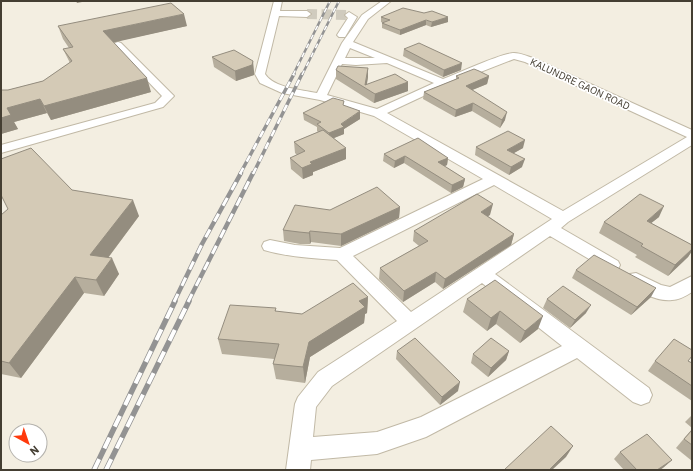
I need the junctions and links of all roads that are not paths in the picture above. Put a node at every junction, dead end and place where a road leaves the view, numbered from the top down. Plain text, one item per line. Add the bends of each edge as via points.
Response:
1 (387, 1) edge
2 (277, 7) edge
3 (307, 14) tunnel mouth
4 (349, 15) dead end
5 (118, 45) edge
6 (342, 51) junction
7 (389, 60) junction
8 (443, 83) junction
9 (321, 97) junction
10 (378, 113) junction
11 (692, 135) edge
12 (692, 140) edge
13 (1, 149) edge
14 (494, 179) junction
15 (563, 218) junction
16 (550, 229) junction
17 (270, 246) dead end
18 (341, 254) junction
19 (482, 274) junction
20 (692, 284) edge
21 (410, 322) junction
22 (577, 348) junction
23 (641, 395) dead end
24 (299, 460) edge

1 - 6 street via 365,17
2 - 3 street
2 - 9 street via 260,74 264,81 286,91
4 - 6 street via 353,17 336,48
5 - 13 street via 168,96 165,100 159,105
6 - 7 street
6 - 7 street via 356,62
6 - 9 street
7 - 8 street
8 - 10 street, KALUNDRE GAON ROAD
8 - 11 street, KALUNDRE GAON ROAD via 506,58 520,57
9 - 10 street
10 - 14 street
12 - 15 street
14 - 15 street
14 - 18 street
15 - 16 street
16 - 19 street
16 - 20 street via 661,292 674,293
17 - 18 street via 295,251
18 - 21 street
19 - 21 street
19 - 22 street
21 - 24 street via 325,379 306,404
22 - 23 street
22 - 24 street via 426,426 377,443

